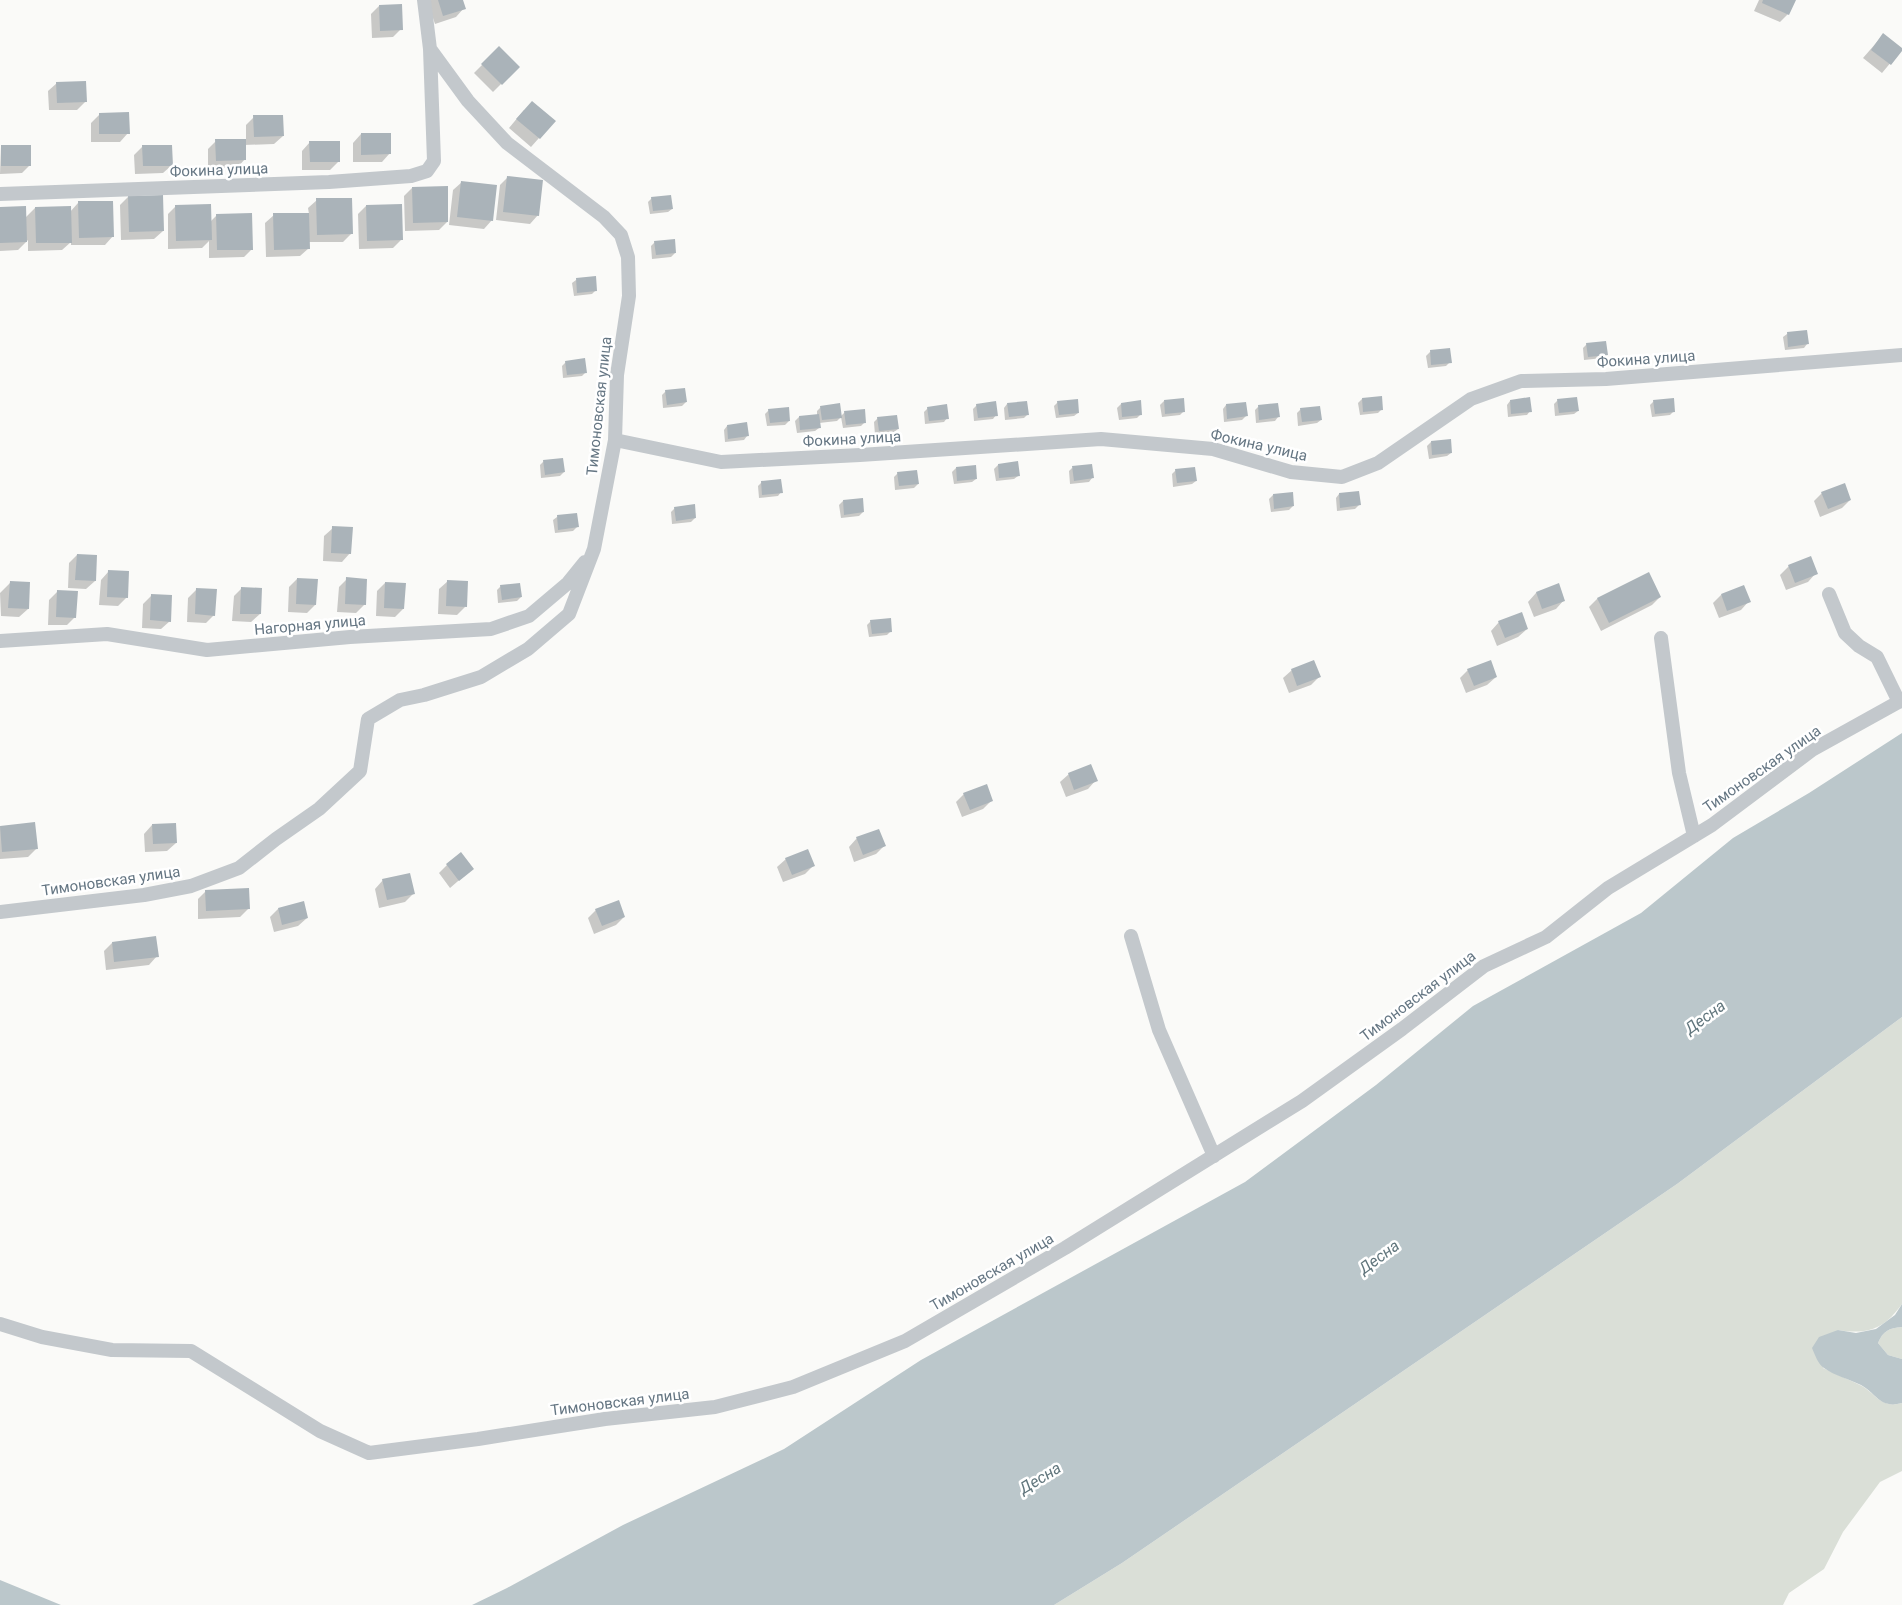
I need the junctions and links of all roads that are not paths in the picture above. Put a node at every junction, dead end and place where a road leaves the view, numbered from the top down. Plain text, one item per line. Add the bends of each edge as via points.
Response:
1 (424, 0) edge
2 (430, 49) junction
3 (0, 194) edge
4 (1902, 355) edge
5 (615, 440) junction
6 (594, 549) junction
7 (1829, 594) dead end
8 (1661, 638) dead end
9 (0, 641) edge
10 (1901, 702) edge
11 (1694, 836) junction
12 (0, 912) edge
13 (1131, 936) dead end
14 (1214, 1156) junction
15 (0, 1324) edge

1 - 2 street
2 - 3 street, Фокина улица via 434,161 427,171 411,176 329,182
2 - 5 street, Тимоновская улица via 468,101 507,143 604,217 621,235 628,257 629,296 617,375
4 - 5 street, Фокина улица via 1606,379 1521,381 1472,399 1378,464 1342,477 1291,472 1213,449 1101,439 721,462
5 - 6 street, Тимоновская улица
6 - 9 street, Нагорная улица via 568,583 530,616 491,629 207,650 107,634
6 - 12 street, Тимоновская улица via 569,614 528,649 481,677 424,696 400,700 368,719 360,771 319,809 239,868 191,886 144,895
7 - 10 street via 1845,633 1877,657
8 - 11 street, Тимоновская улица via 1679,773
10 - 11 street, Тимоновская улица via 1812,750
11 - 14 street, Тимоновская улица via 1608,888 1546,937 1484,966 1302,1101
13 - 14 street via 1159,1030
14 - 15 street, Тимоновская улица via 905,1341 793,1387 715,1407 604,1419 369,1453 320,1431 190,1352 112,1350 42,1337

